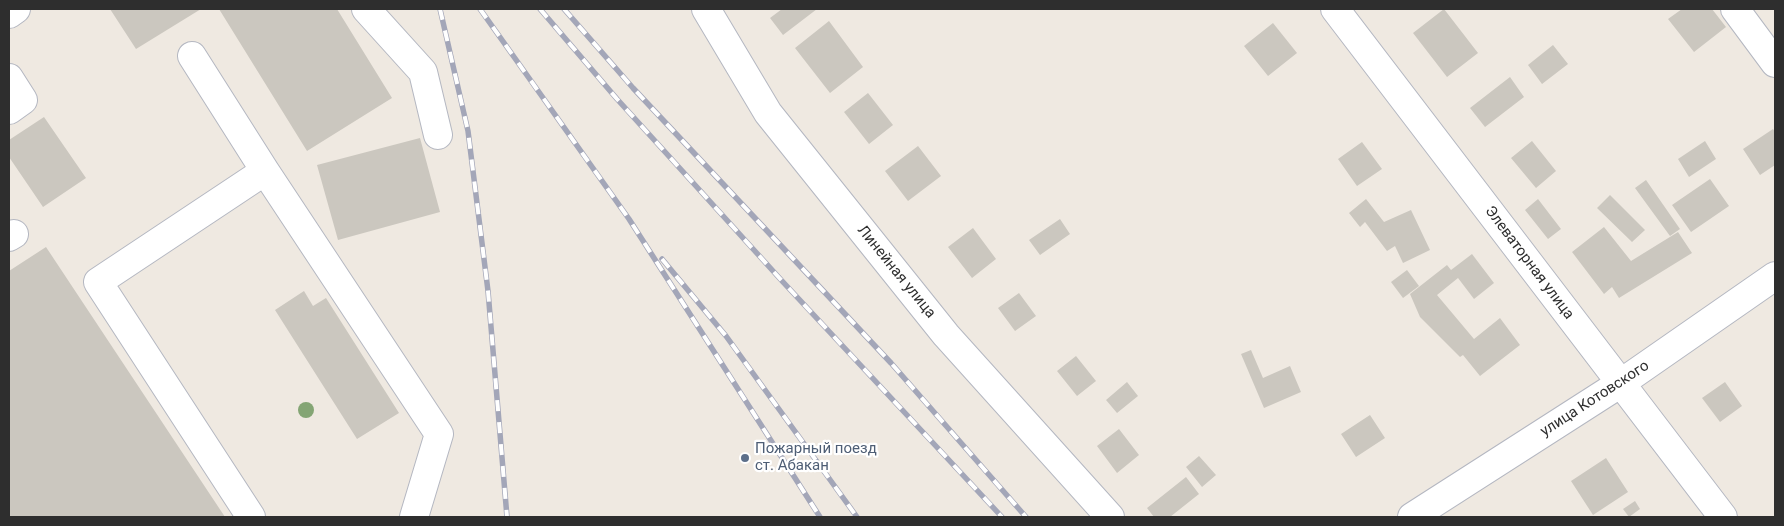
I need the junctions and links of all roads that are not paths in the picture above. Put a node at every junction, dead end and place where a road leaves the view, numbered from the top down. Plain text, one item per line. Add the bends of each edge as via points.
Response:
1 (16, 9) edge
2 (366, 9) edge
3 (706, 9) edge
4 (1335, 9) edge
5 (1735, 9) edge
6 (9, 14) edge
7 (192, 56) dead end
8 (1775, 63) edge
9 (9, 78) edge
10 (9, 110) edge
11 (438, 135) dead end
12 (265, 171) junction
13 (1775, 276) edge
14 (1621, 383) junction
15 (251, 517) edge
16 (414, 517) edge
17 (1110, 517) edge
18 (1412, 517) edge
19 (1723, 517) edge

1 - 6 street
2 - 11 street via 423,72
3 - 17 street, Линейная улица via 768,113 946,335
4 - 14 street, Элеваторная улица
5 - 8 street
7 - 12 street
9 - 10 street via 23,100
12 - 15 street via 98,282
12 - 16 street via 439,434
13 - 14 street, улица Котовского
14 - 18 street, улица Котовского
14 - 19 street, Элеваторная улица

